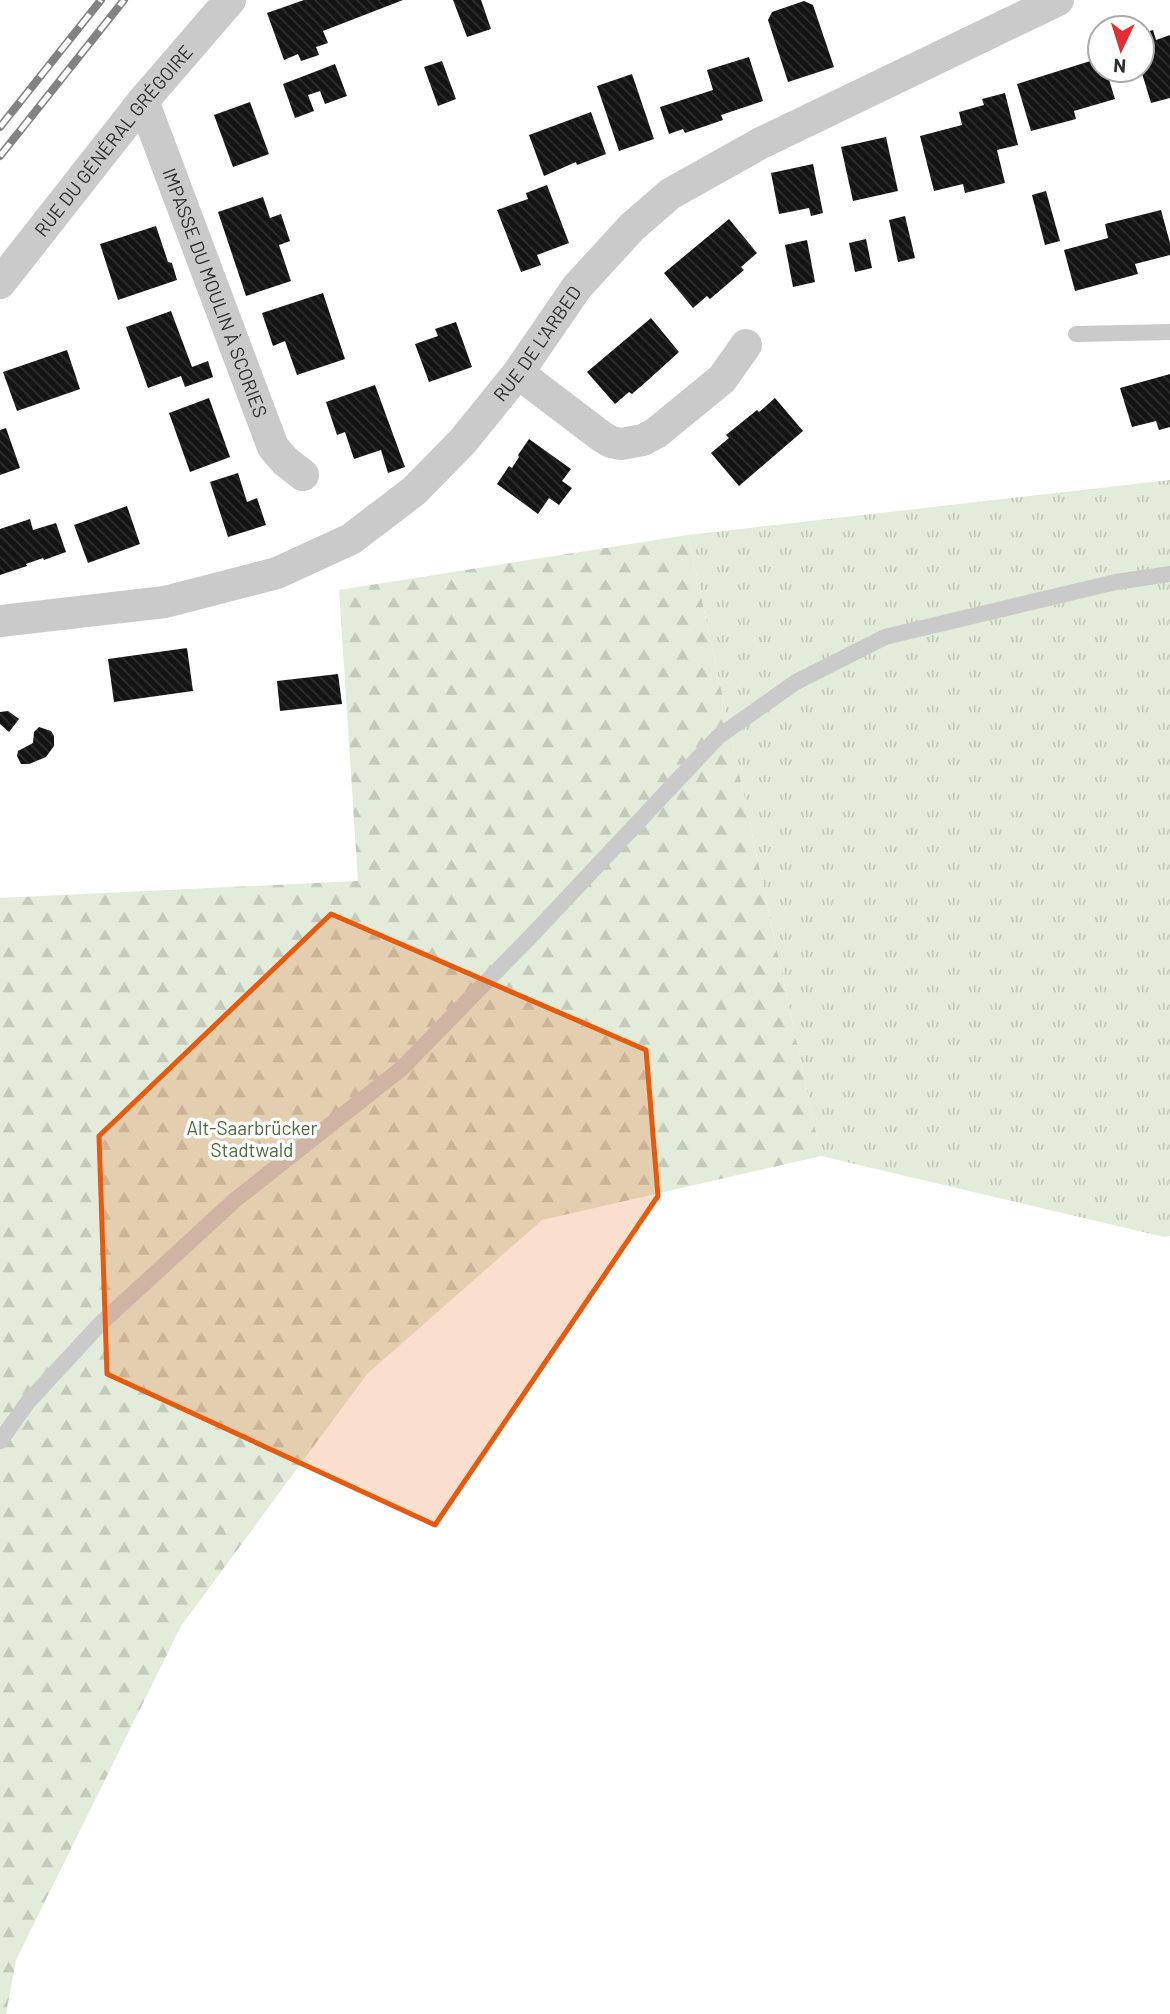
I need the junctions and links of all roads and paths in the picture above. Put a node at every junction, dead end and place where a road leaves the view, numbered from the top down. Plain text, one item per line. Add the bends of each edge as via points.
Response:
1 (230, 0) edge
2 (1058, 0) edge
3 (143, 101) junction
4 (0, 284) edge
5 (1170, 332) edge
6 (1076, 334) dead end
7 (746, 345) dead end
8 (518, 373) junction
9 (303, 475) dead end
10 (1170, 574) edge
11 (0, 621) edge
12 (0, 1441) edge

1 - 3 street, RUE DU GÉNÉRAL GRÉGOIRE
2 - 8 street, RUE DE L'ARBED via 761,143 670,194 632,226 577,287
3 - 4 street, RUE DU GÉNÉRAL GRÉGOIRE
3 - 9 street, IMPASSE DU MOULIN À SCORIES via 273,447
5 - 6 lane
7 - 8 street via 722,379 656,433 631,443 611,442 601,436
8 - 11 street, RUE DE L'ARBED via 422,483 351,539 278,573 165,602
10 - 12 lane via 1116,582 886,637 796,681 718,737 401,1069 235,1200 100,1324 28,1402

